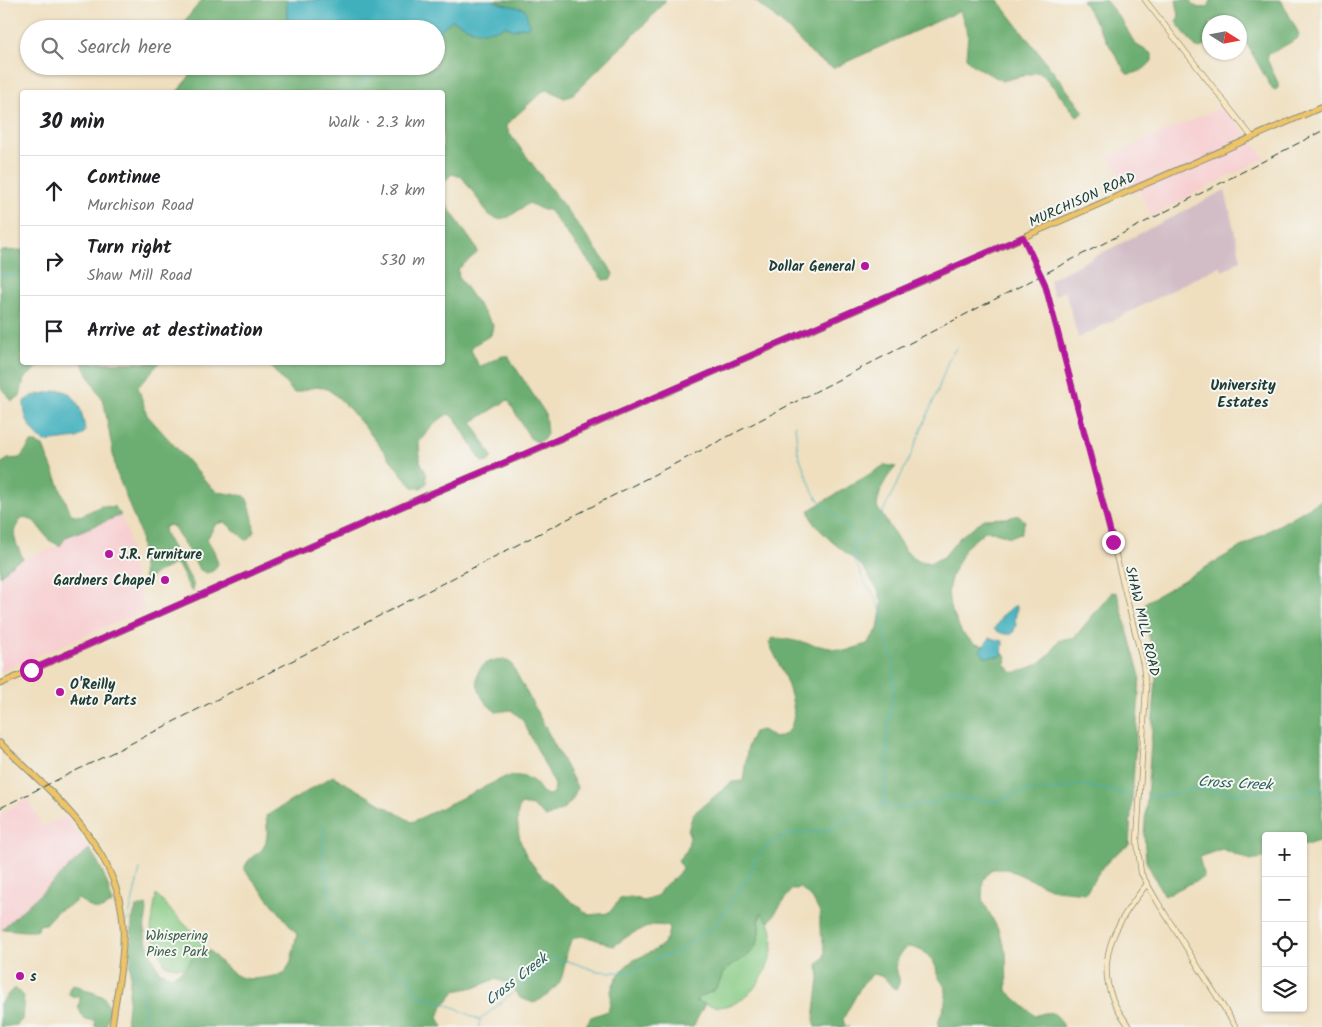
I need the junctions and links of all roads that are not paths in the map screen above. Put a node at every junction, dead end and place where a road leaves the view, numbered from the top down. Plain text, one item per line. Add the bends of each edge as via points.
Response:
1 (1145, 0) edge
2 (1322, 107) edge
3 (1252, 137) junction
4 (1023, 237) junction
5 (0, 684) edge
6 (0, 743) edge
7 (1147, 884) junction
8 (112, 1027) edge
9 (1129, 1027) edge
10 (1236, 1027) edge

1 - 3 main road
2 - 3 main road, MURCHISON ROAD
3 - 4 main road, MURCHISON ROAD
4 - 5 main road, MURCHISON ROAD
4 - 7 main road, SHAW MILL ROAD via 1045,284 1143,664 1146,688 1137,841 1141,873
6 - 8 main road via 81,825 99,849 114,880 122,912 123,941
7 - 9 main road via 1116,929 1106,959 1113,1001
7 - 10 main road, SHAW MILL ROAD

